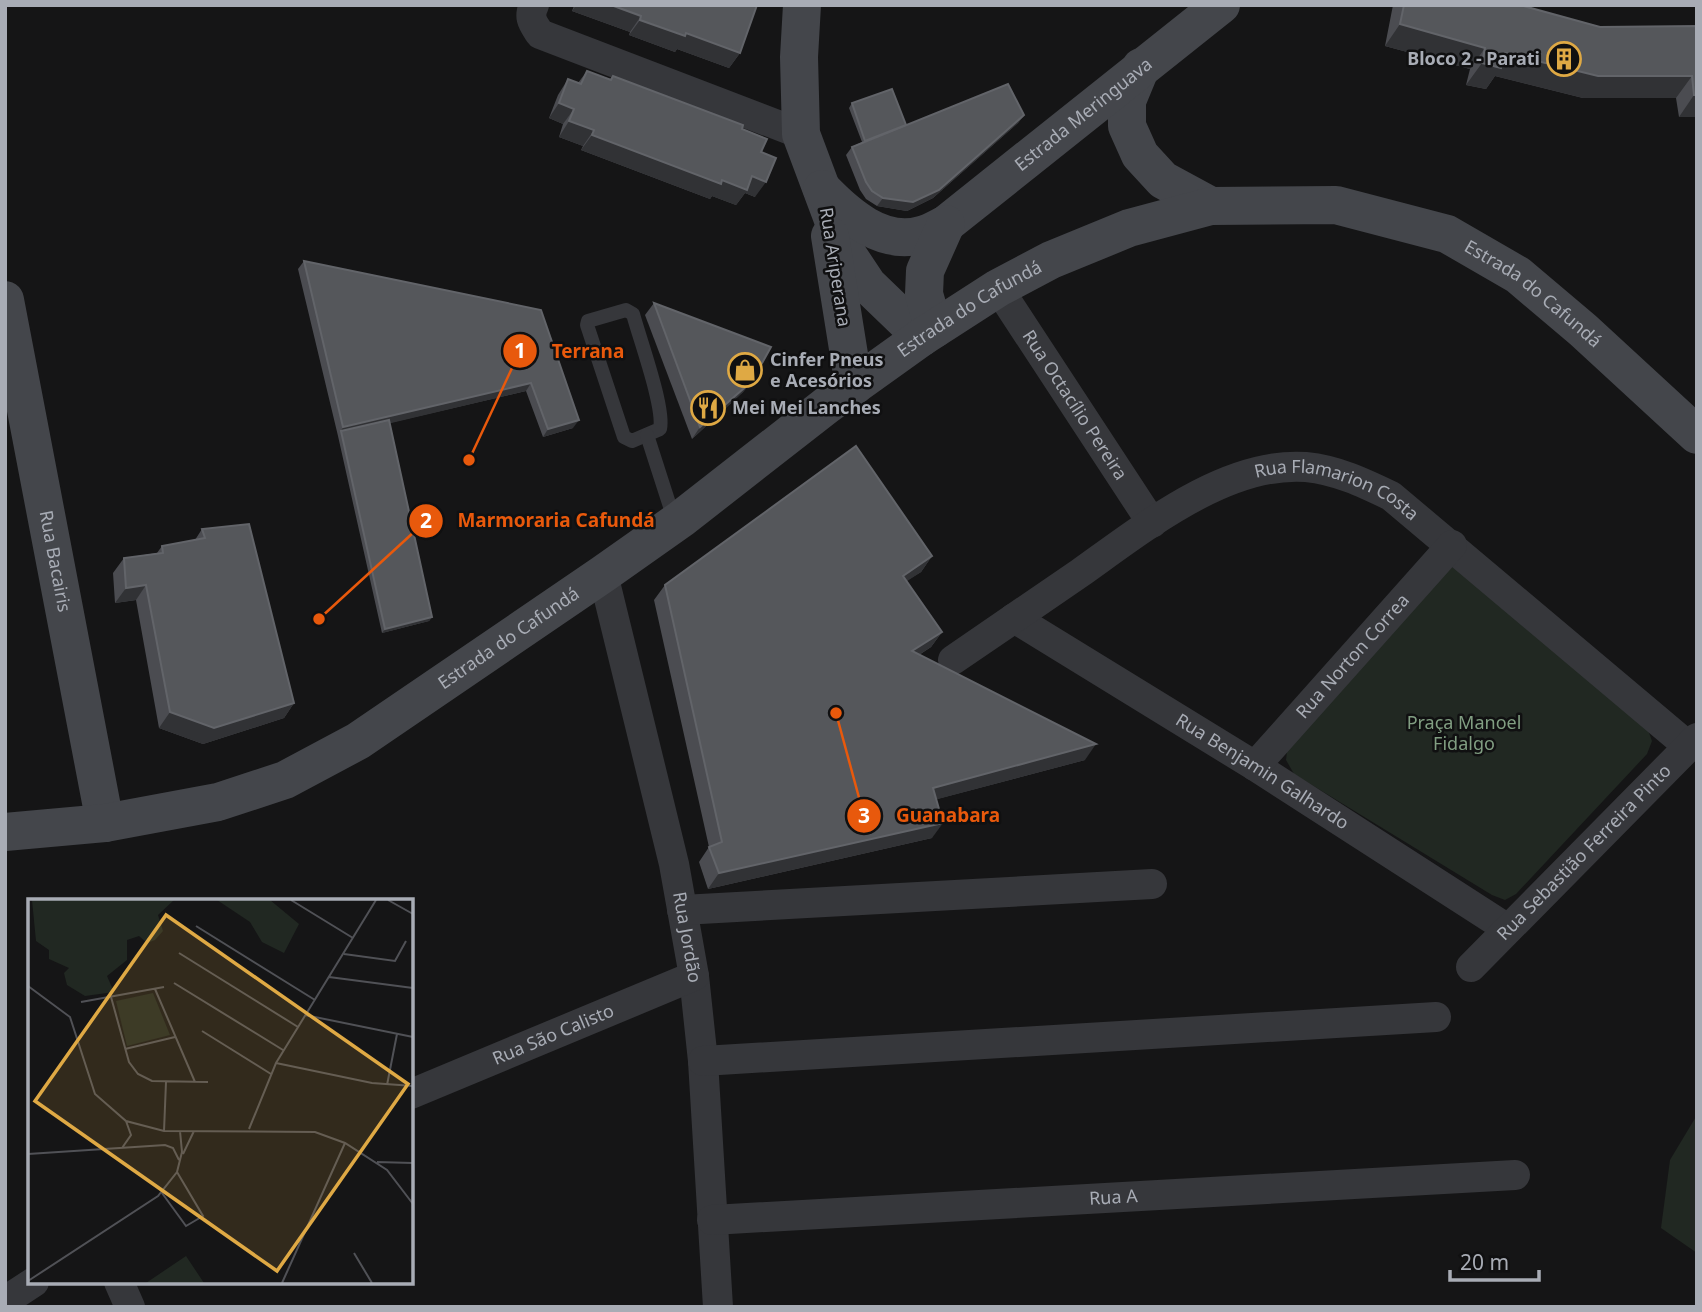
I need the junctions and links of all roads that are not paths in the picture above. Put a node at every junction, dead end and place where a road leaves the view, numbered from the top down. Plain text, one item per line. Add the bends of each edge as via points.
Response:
1 (802, 5) edge
2 (1221, 5) edge
3 (526, 8) edge
4 (1141, 67) junction
5 (801, 134) junction
6 (822, 189) junction
7 (1212, 206) junction
8 (946, 224) junction
9 (998, 288) junction
10 (5, 300) edge
11 (928, 333) junction
12 (854, 386) junction
13 (646, 435) junction
14 (1697, 435) edge
15 (675, 523) junction
16 (1152, 523) junction
17 (1452, 545) junction
18 (603, 574) junction
19 (1014, 618) junction
20 (953, 660) dead end
21 (1693, 742) edge
22 (1255, 766) junction
23 (105, 823) junction
24 (5, 832) edge
25 (1152, 884) dead end
26 (682, 911) junction
27 (1508, 929) junction
28 (1471, 967) dead end
29 (694, 976) junction
30 (1436, 1017) dead end
31 (703, 1061) junction
32 (413, 1093) edge
33 (1515, 1175) dead end
34 (712, 1220) junction
35 (31, 1284) edge
36 (120, 1284) edge
37 (5, 1301) edge
38 (710, 1303) edge
39 (130, 1307) edge

1 - 5 main road, Rua Ariperana
2 - 4 main road, Estrada Meringuava
3 - 5 street via 540,34
4 - 7 main road via 1127,101 1128,126 1140,155 1163,180
4 - 8 main road, Estrada Meringuava
5 - 6 main road, Rua Ariperana
6 - 8 main road, Estrada Meringuava via 845,213 872,230 920,236
6 - 11 main road, Rua Ariperana via 844,249 868,285
6 - 12 main road, Rua Ariperana
7 - 9 main road, Estrada do Cafundá via 1129,228
7 - 14 main road, Estrada do Cafundá via 1336,205 1447,234 1518,275
8 - 11 main road, Estrada Meringuava via 925,271
9 - 11 main road, Estrada do Cafundá
9 - 16 street, Rua Octacílio Pereira
10 - 23 main road, Rua Bacairis
11 - 12 main road, Estrada do Cafundá
12 - 15 main road, Estrada do Cafundá
13 - 13 lane via 662,424 632,314 626,310 588,321 624,437 632,441
13 - 15 lane
15 - 18 main road, Estrada do Cafundá
16 - 17 street, Rua Flamarion Costa via 1222,483 1265,470 1306,467 1354,478 1391,496
16 - 19 street, Rua Flamarion Costa
17 - 21 street, Rua Flamarion Costa
17 - 22 street, Rua Norton Correa
18 - 23 main road, Estrada do Cafundá via 358,741 285,780 218,802
18 - 26 street, Rua Jordão
19 - 20 street, Rua Flamarion Costa
19 - 22 street, Rua Benjamin Galhardo
21 - 27 street, Rua Sebastião Ferreira Pinto
22 - 27 street, Rua Benjamin Galhardo
23 - 24 main road, Estrada do Cafundá
25 - 26 street
26 - 29 street, Rua Jordão
27 - 28 street, Rua Sebastião Ferreira Pinto
29 - 31 street, Rua Jordão
29 - 32 street, Rua São Calisto
30 - 31 street
31 - 34 street, Rua Jordão
33 - 34 street, Rua A
34 - 38 street, Rua Jordão
35 - 37 street
36 - 39 street

